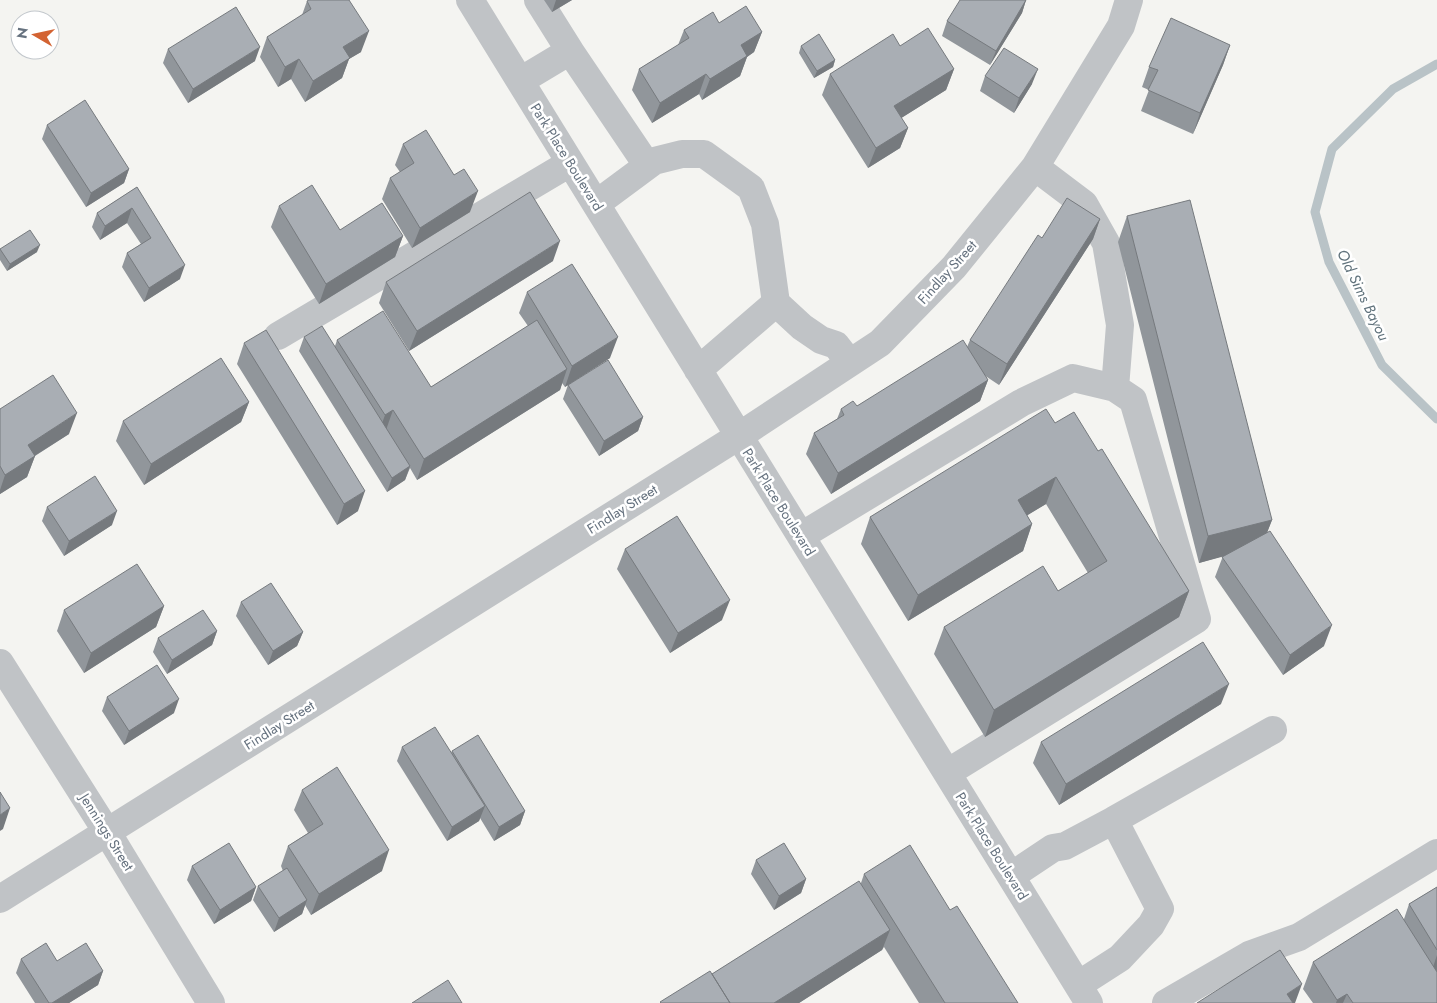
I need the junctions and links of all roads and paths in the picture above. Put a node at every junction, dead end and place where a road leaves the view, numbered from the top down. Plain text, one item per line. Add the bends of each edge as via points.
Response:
1 (470, 0) edge
2 (538, 0) edge
3 (1129, 0) edge
4 (570, 51) junction
5 (520, 81) junction
6 (570, 163) junction
7 (647, 165) junction
8 (1035, 167) junction
9 (596, 204) junction
10 (776, 303) junction
11 (278, 336) dead end
12 (850, 363) junction
13 (698, 370) junction
14 (1115, 388) junction
15 (739, 436) junction
16 (800, 536) junction
17 (0, 663) edge
18 (1274, 730) dead end
19 (947, 773) junction
20 (1114, 820) junction
21 (107, 832) junction
22 (1437, 853) edge
23 (1010, 876) junction
24 (0, 899) edge
25 (1084, 994) edge
26 (211, 1003) edge
27 (1166, 1003) edge

1 - 5 street, Park Place Boulevard
2 - 4 street
3 - 8 street, Findlay Street via 1121,26
4 - 5 street
4 - 7 street
5 - 6 street, Park Place Boulevard
6 - 9 street, Park Place Boulevard
6 - 11 street
7 - 9 street
7 - 10 street via 682,154 704,154 751,188 765,224
8 - 12 street, Findlay Street via 954,267 880,343
8 - 14 street via 1084,204 1106,243 1120,325
9 - 13 street, Park Place Boulevard
10 - 12 street via 802,327 821,340 836,345
10 - 13 street
12 - 15 street, Findlay Street
13 - 15 street, Park Place Boulevard
14 - 16 street via 1073,378 1021,403
14 - 19 street via 1133,400 1197,619
15 - 16 street, Park Place Boulevard
15 - 21 street, Findlay Street
16 - 19 street, Park Place Boulevard
17 - 21 street, Jennings Street
18 - 20 street
19 - 23 street, Park Place Boulevard
20 - 23 street via 1065,846 1053,848
20 - 25 street via 1160,909 1151,925
21 - 24 street, Findlay Street
21 - 26 street, Jennings Street
22 - 27 street via 1299,937 1249,955
23 - 25 street, Park Place Boulevard

